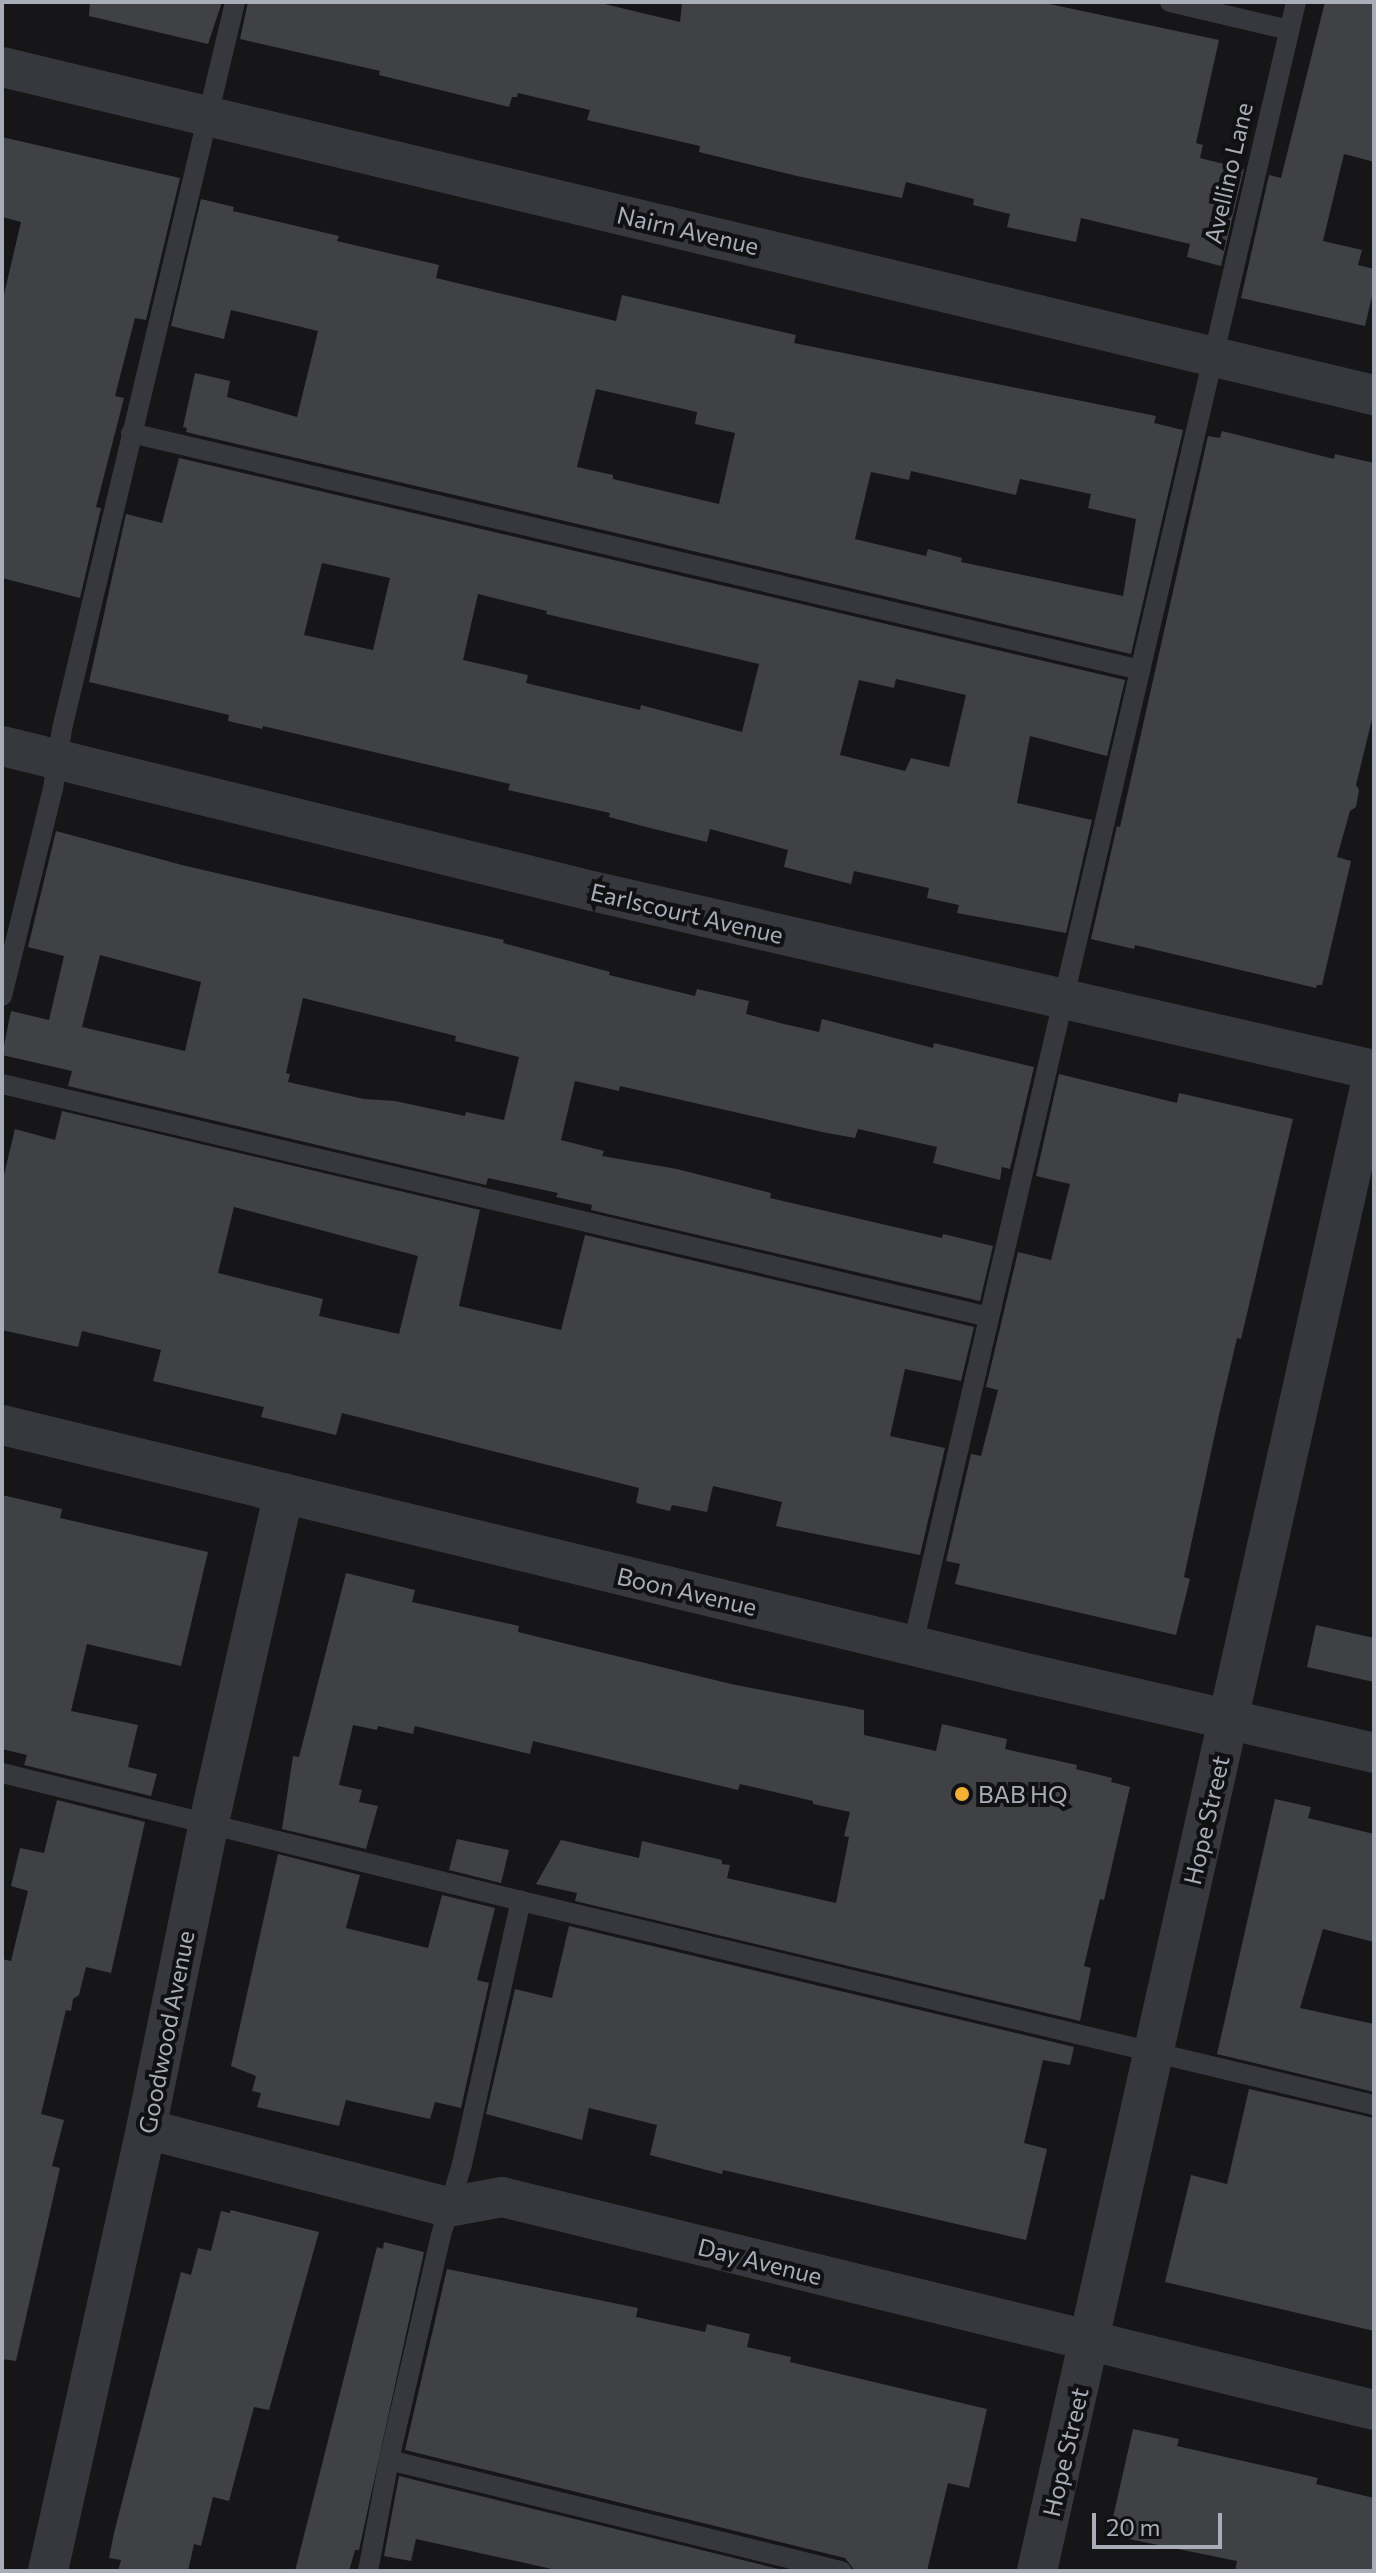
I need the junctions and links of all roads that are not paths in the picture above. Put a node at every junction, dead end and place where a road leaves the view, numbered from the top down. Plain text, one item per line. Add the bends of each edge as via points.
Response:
1 (235, 2) edge
2 (1170, 2) edge
3 (1296, 2) edge
4 (1289, 30) junction
5 (2, 67) edge
6 (208, 115) junction
7 (1212, 355) junction
8 (1374, 395) edge
9 (131, 433) junction
10 (1141, 670) junction
11 (2, 746) edge
12 (55, 759) junction
13 (2, 996) edge
14 (1063, 1000) junction
15 (1374, 1069) edge
16 (2, 1084) edge
17 (989, 1317) junction
18 (2, 1425) edge
19 (284, 1493) junction
20 (913, 1644) junction
21 (1230, 1719) junction
22 (1374, 1753) edge
23 (2, 1773) edge
24 (209, 1822) junction
25 (521, 1901) junction
26 (1151, 2052) junction
27 (1374, 2105) edge
28 (146, 2129) junction
29 (448, 2207) junction
30 (1087, 2342) junction
31 (1374, 2410) edge
32 (389, 2460) junction
33 (48, 2571) edge
34 (368, 2571) edge
35 (842, 2571) edge
36 (1037, 2571) edge

1 - 6 lane
2 - 4 lane
3 - 4 lane, Avellino Lane
4 - 7 lane, Avellino Lane
5 - 6 street, Nairn Avenue
6 - 7 street, Nairn Avenue
6 - 9 lane
7 - 8 street, Nairn Avenue
7 - 10 lane, Avellino Lane
9 - 10 lane
9 - 12 lane
10 - 14 lane, Avellino Lane
11 - 12 street, Earlscourt Avenue
12 - 13 lane via 53,789
12 - 14 street, Earlscourt Avenue
14 - 15 street, Earlscourt Avenue
14 - 17 lane, Avellino Lane
15 - 21 street, Hope Street
16 - 17 lane
17 - 20 lane, Avellino Lane
18 - 19 street, Boon Avenue
19 - 20 street, Boon Avenue
19 - 24 street, Goodwood Avenue
20 - 21 street, Boon Avenue
21 - 22 street, Boon Avenue
21 - 26 street, Hope Street
23 - 24 lane
24 - 25 lane
24 - 28 street, Goodwood Avenue
25 - 26 lane
25 - 29 lane
26 - 27 lane
26 - 30 street, Hope Street
28 - 29 street, Day Avenue
28 - 33 street, Goodwood Avenue
29 - 30 street, Day Avenue via 502,2197
29 - 32 lane
30 - 31 street, Day Avenue
30 - 36 street, Hope Street
32 - 34 lane
32 - 35 lane

